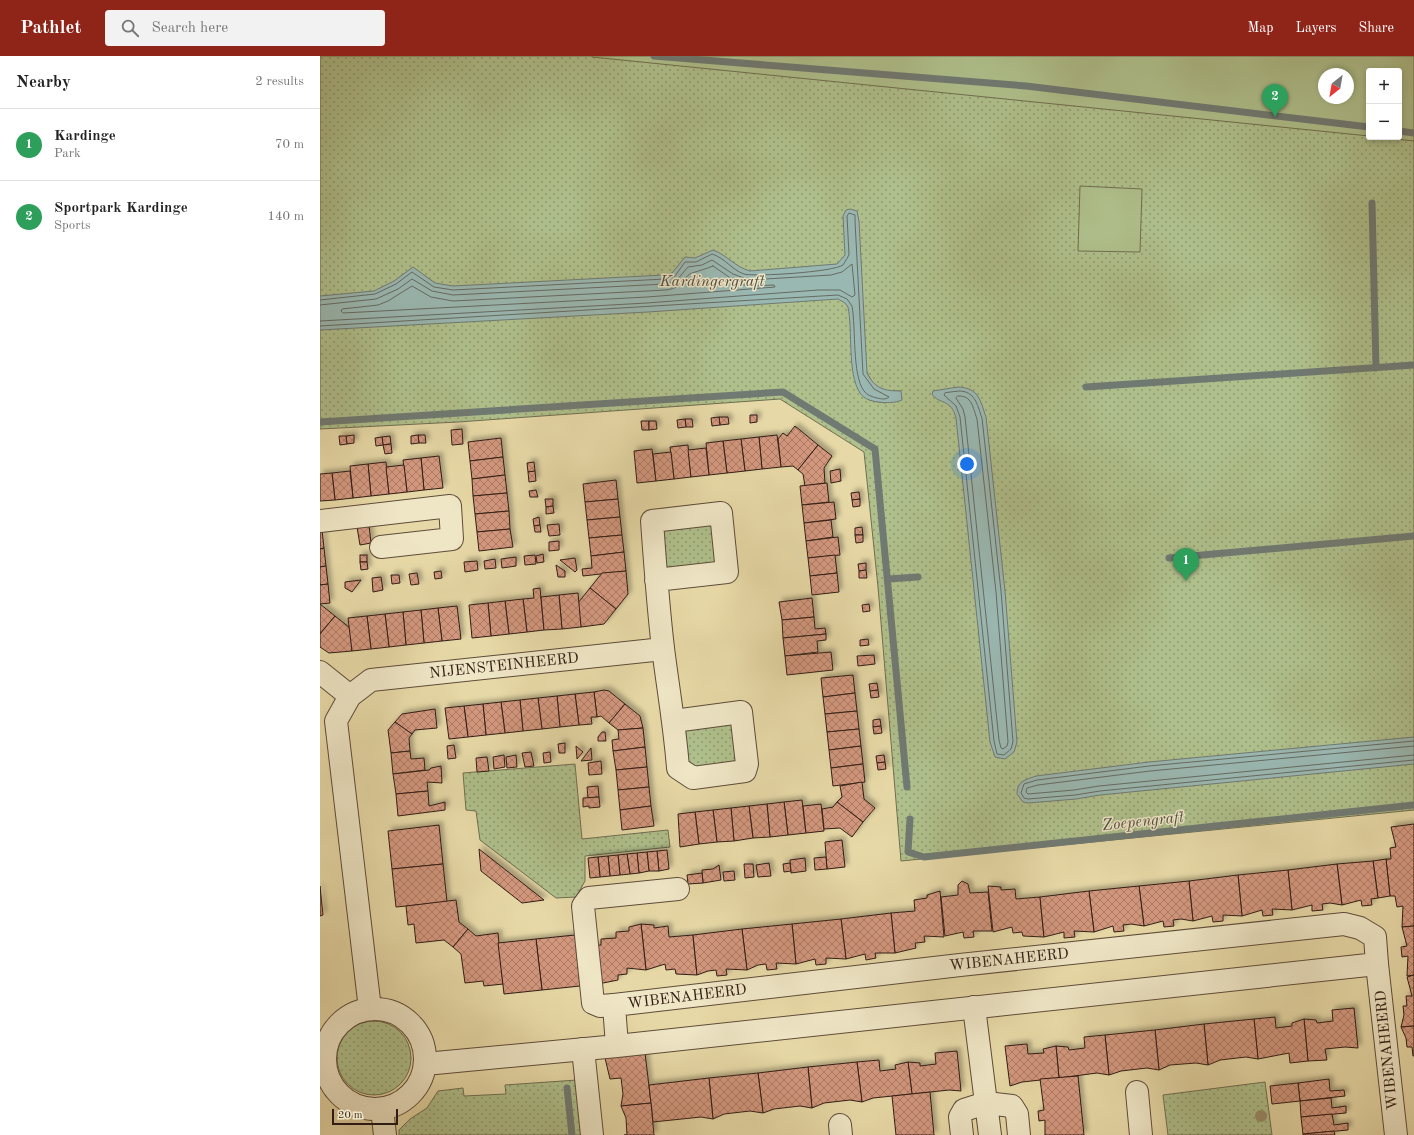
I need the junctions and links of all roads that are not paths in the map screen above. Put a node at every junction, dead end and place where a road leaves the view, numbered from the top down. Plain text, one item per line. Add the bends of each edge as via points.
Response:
1 (320, 521) edge
2 (381, 546) dead end
3 (656, 580) dead end
4 (663, 649) junction
5 (320, 672) edge
6 (350, 696) junction
7 (674, 721) dead end
8 (678, 889) dead end
9 (1377, 964) junction
10 (614, 1005) junction
11 (974, 1007) junction
12 (370, 1009) junction
13 (617, 1046) junction
14 (583, 1048) junction
15 (322, 1055) edge
16 (425, 1064) junction
17 (1137, 1092) dead end
18 (986, 1102) junction
19 (382, 1108) junction
20 (385, 1135) edge
21 (592, 1135) edge
22 (962, 1135) edge
23 (990, 1135) edge
24 (1019, 1135) edge
25 (1141, 1135) edge
26 (1396, 1135) edge

1 - 2 street via 450,506 452,539
3 - 4 street
4 - 6 street, NIJENSTEINHEERD via 371,680
4 - 7 street
5 - 6 street
6 - 12 street, NIJENSTEINHEERD via 336,721
8 - 10 street, WIBENAHEERD via 589,898 583,906 593,1003 600,1006
9 - 10 street, WIBENAHEERD via 1375,937 1360,928 1344,924 960,964
9 - 11 street
9 - 26 street, WIBENAHEERD
10 - 13 street, WIBENAHEERD
11 - 13 street
11 - 18 street
12 - 15 street via 348,1016 339,1024
12 - 16 street via 395,1013 414,1028 424,1051
13 - 14 street
14 - 16 street
14 - 21 street
15 - 19 street via 328,1077 340,1095 360,1107
16 - 19 street via 418,1085 411,1093 393,1106
17 - 25 street
18 - 22 street via 964,1110 960,1117
18 - 23 street
18 - 24 street via 1012,1106 1017,1114
19 - 20 street

